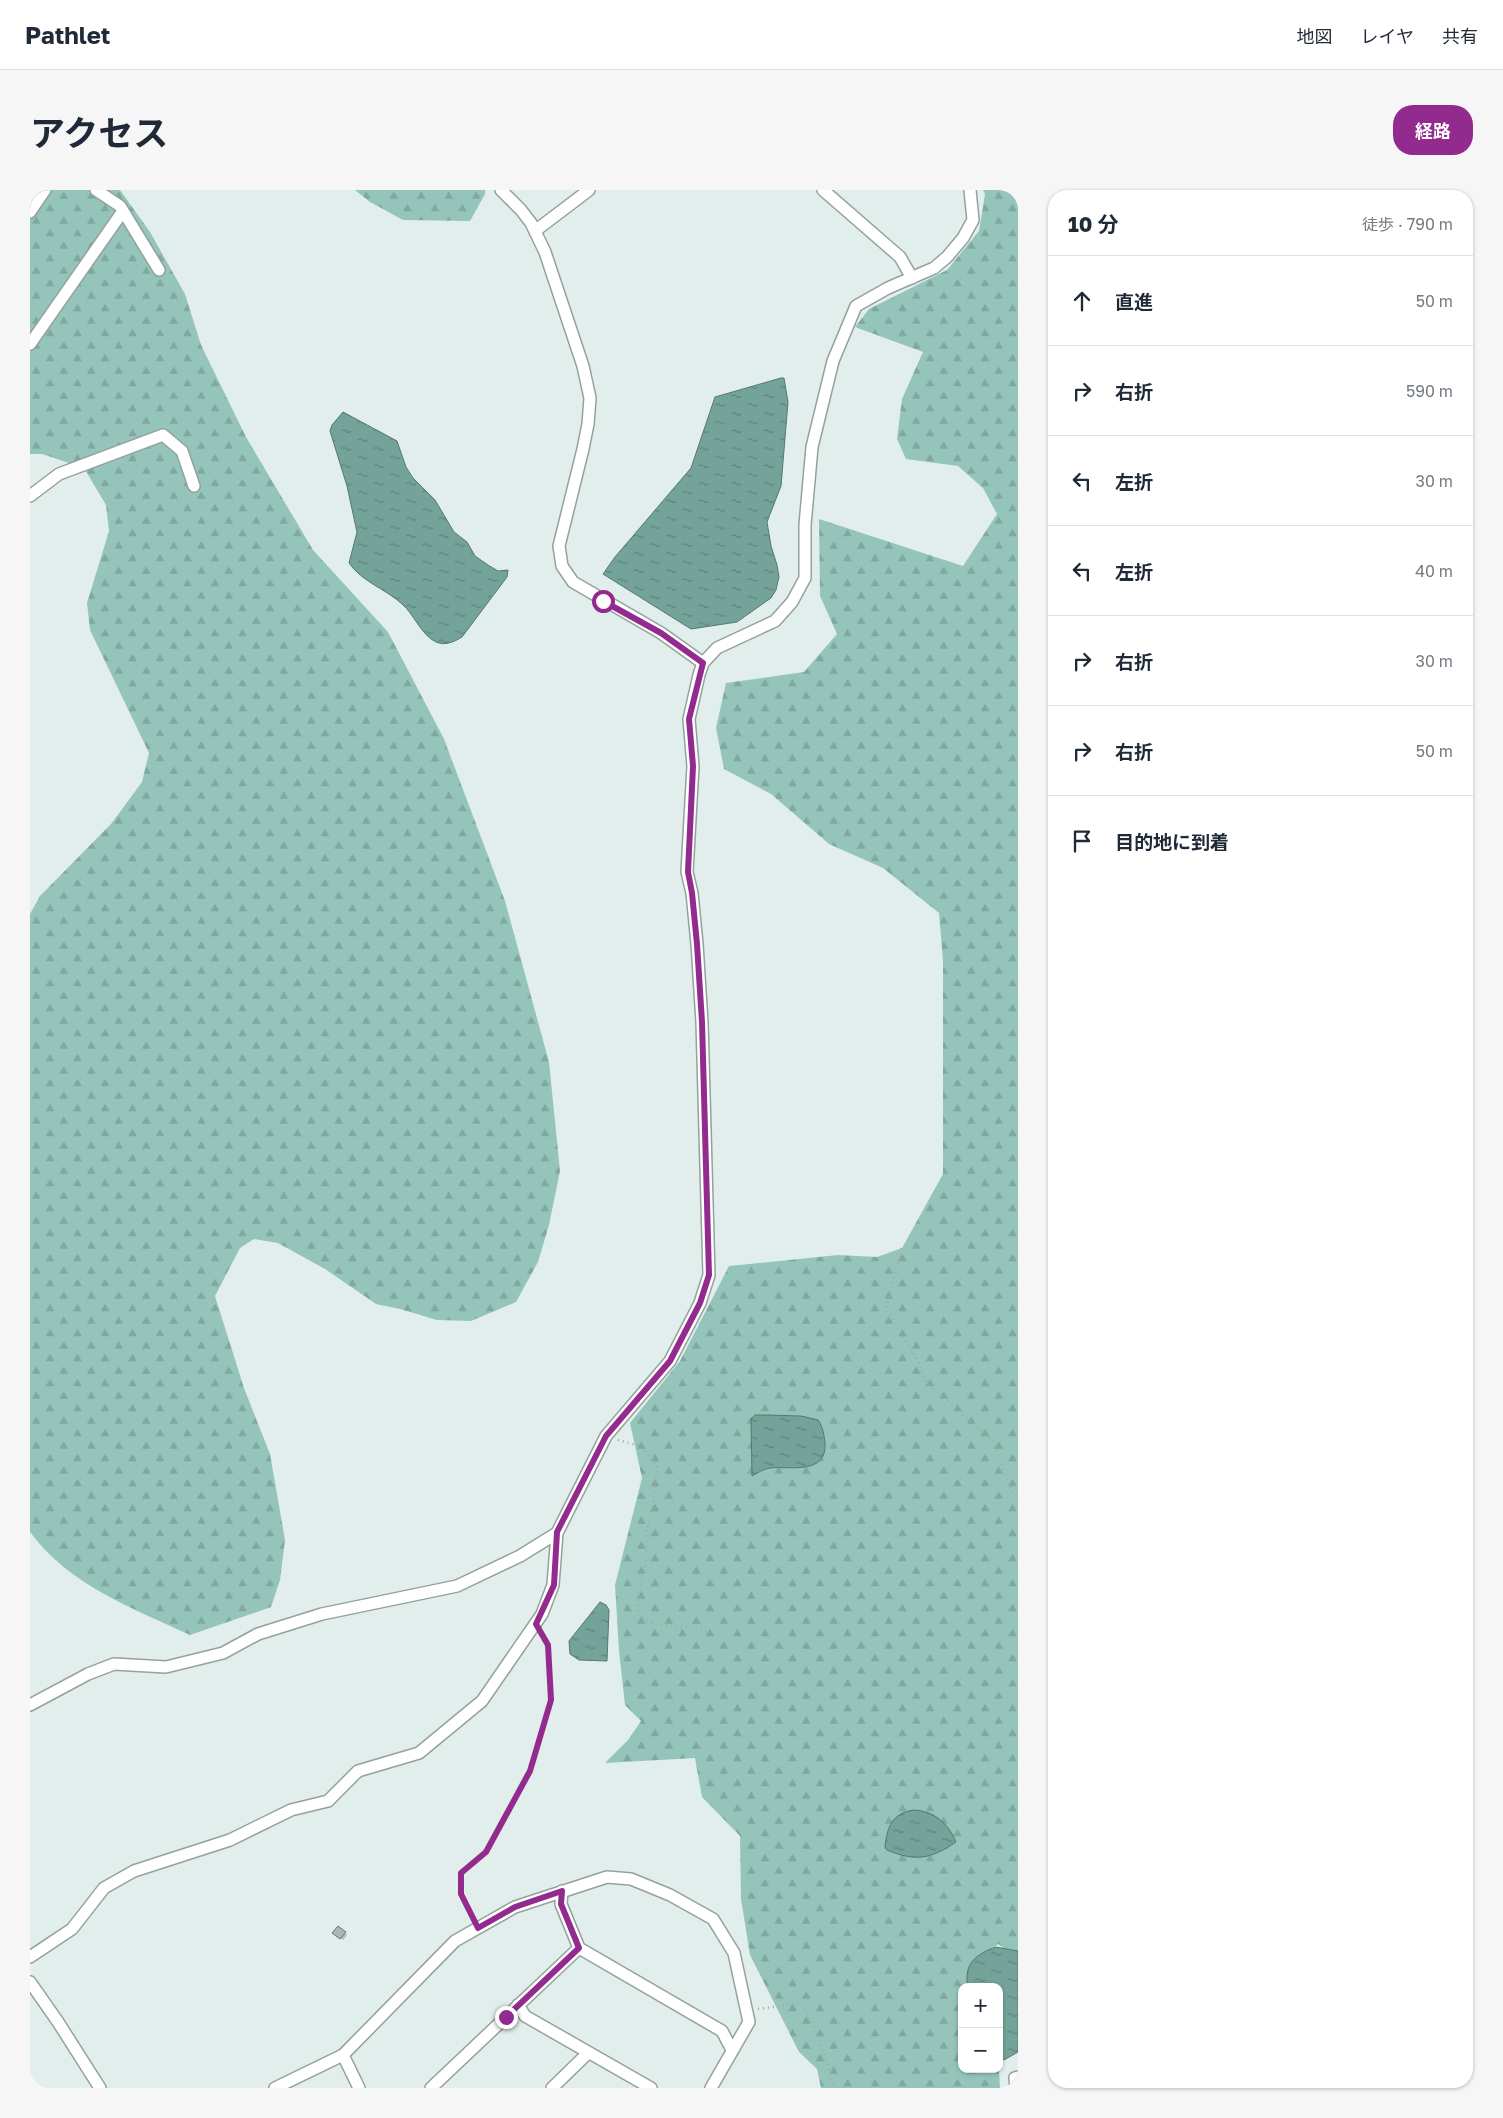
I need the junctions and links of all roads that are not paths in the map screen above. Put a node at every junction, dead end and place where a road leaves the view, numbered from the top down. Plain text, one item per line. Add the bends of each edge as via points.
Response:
1 (45, 190) edge
2 (96, 190) edge
3 (500, 190) edge
4 (589, 190) edge
5 (823, 190) edge
6 (970, 190) edge
7 (123, 211) junction
8 (30, 212) edge
9 (535, 231) junction
10 (159, 270) dead end
11 (912, 278) junction
12 (30, 344) edge
13 (194, 486) dead end
14 (30, 496) edge
15 (703, 663) junction
16 (557, 1532) junction
17 (30, 1705) edge
18 (562, 1891) junction
19 (579, 1948) junction
20 (30, 1957) edge
21 (30, 1982) edge
22 (518, 2005) junction
23 (732, 2050) junction
24 (588, 2053) junction
25 (343, 2055) junction
26 (1018, 2077) edge
27 (100, 2088) edge
28 (275, 2088) edge
29 (359, 2088) edge
30 (432, 2088) edge
31 (552, 2088) edge
32 (650, 2088) edge
33 (711, 2088) edge
34 (1016, 2088) edge

1 - 8 street
2 - 7 street
3 - 9 street via 521,210
4 - 9 street
5 - 11 street via 900,258
6 - 11 street via 972,220 963,238 934,268
7 - 10 street
7 - 12 street
9 - 15 street via 583,366 590,398 583,449 558,546 562,566 573,582 661,633
11 - 15 street via 856,306 833,361 812,447 805,525 805,578 792,602 775,621 718,648
13 - 14 street via 182,451 163,435 59,474
15 - 16 street via 689,719 693,766 688,872 702,1022 709,1275 700,1303 670,1361 606,1436
16 - 17 street via 520,1556 457,1586 322,1614 258,1634 223,1653 166,1667 114,1664
16 - 20 street via 554,1585 536,1624 482,1701 419,1753 358,1771 328,1801 291,1810 230,1840 134,1871 104,1888 72,1929
18 - 19 street via 561,1904
18 - 23 street via 607,1877 631,1879 670,1895 714,1919 734,1953 749,2022
18 - 25 street via 515,1907 455,1941
19 - 22 street
19 - 23 street via 722,2030
21 - 27 street
22 - 24 street via 525,2016
22 - 30 street
23 - 33 street
24 - 31 street
24 - 32 street
25 - 28 street
25 - 29 street
26 - 34 street via 1015,2078

